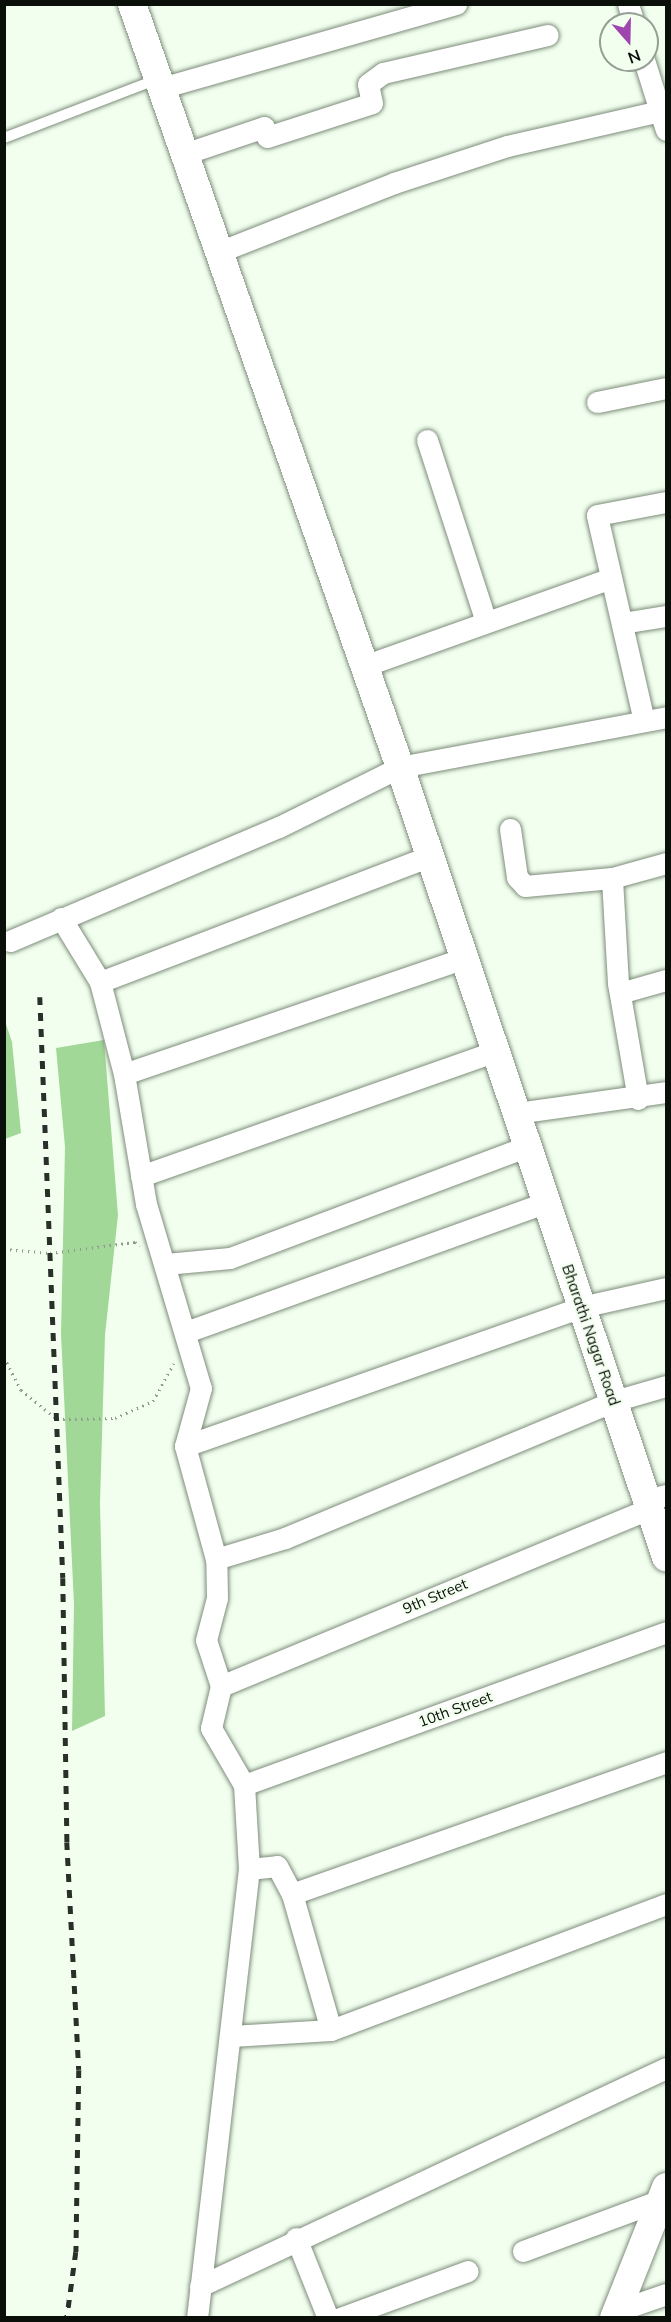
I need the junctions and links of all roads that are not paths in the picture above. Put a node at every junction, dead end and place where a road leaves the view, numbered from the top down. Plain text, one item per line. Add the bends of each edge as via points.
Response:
1 (132, 4) edge
2 (456, 4) edge
3 (548, 35) dead end
4 (658, 80) edge
5 (160, 84) junction
6 (663, 121) edge
7 (4, 138) edge
8 (184, 153) junction
9 (219, 252) junction
10 (666, 388) edge
11 (597, 402) dead end
12 (427, 440) dead end
13 (666, 502) edge
14 (611, 578) junction
15 (666, 615) edge
16 (486, 622) junction
17 (622, 622) junction
18 (364, 666) junction
19 (666, 717) edge
20 (644, 721) junction
21 (400, 766) junction
22 (510, 829) dead end
23 (430, 856) junction
24 (666, 863) edge
25 (612, 878) junction
26 (61, 918) junction
27 (9, 941) dead end
28 (464, 958) junction
29 (666, 980) edge
30 (100, 982) junction
31 (620, 993) junction
32 (496, 1051) junction
33 (124, 1074) junction
34 (666, 1092) edge
35 (638, 1099) junction
36 (517, 1113) junction
37 (528, 1146) junction
38 (141, 1176) junction
39 (547, 1202) junction
40 (166, 1264) junction
41 (666, 1288) edge
42 (581, 1307) junction
43 (186, 1332) junction
44 (666, 1386) edge
45 (614, 1401) junction
46 (185, 1446) junction
47 (654, 1501) edge
48 (666, 1557) edge
49 (216, 1559) junction
50 (666, 1632) edge
51 (221, 1686) junction
52 (666, 1762) edge
53 (244, 1785) junction
54 (249, 1869) junction
55 (292, 1894) junction
56 (666, 1904) edge
57 (331, 2030) junction
58 (231, 2036) junction
59 (666, 2068) edge
60 (665, 2195) edge
61 (296, 2238) junction
62 (523, 2251) dead end
63 (468, 2271) dead end
64 (200, 2286) junction
65 (666, 2294) edge
66 (615, 2314) edge
67 (197, 2318) edge
68 (328, 2318) edge
69 (340, 2318) edge

1 - 5 main road, Bharathi Nagar Road
2 - 5 street
3 - 8 street via 383,73 368,84 372,103 267,138 264,127
4 - 6 street
5 - 7 lane
5 - 8 main road, Bharathi Nagar Road
6 - 9 street via 507,146 394,183
8 - 9 main road, Bharathi Nagar Road
9 - 18 main road, Bharathi Nagar Road
10 - 11 street
12 - 16 street
13 - 14 street via 597,515
14 - 16 street
14 - 17 street
15 - 17 street
16 - 18 street
17 - 20 street
18 - 21 main road, Bharathi Nagar Road
19 - 20 street
20 - 21 street
21 - 23 main road, Bharathi Nagar Road
21 - 26 street via 279,827
22 - 25 street via 517,876 525,886
23 - 28 main road, Bharathi Nagar Road
23 - 30 street
24 - 25 street
25 - 31 street
26 - 27 street
26 - 30 street
28 - 32 main road, Bharathi Nagar Road
28 - 33 street
29 - 31 street
30 - 33 street
31 - 35 street
32 - 36 main road, Bharathi Nagar Road
32 - 38 street
33 - 38 street
34 - 35 street
35 - 36 street
36 - 37 main road, Bharathi Nagar Road
37 - 39 main road, Bharathi Nagar Road
37 - 40 street via 230,1258
38 - 40 street
39 - 42 main road, Bharathi Nagar Road
39 - 43 street
40 - 43 street
41 - 42 street
42 - 45 main road, Bharathi Nagar Road
42 - 46 street
43 - 46 street via 201,1388
44 - 45 street
45 - 47 main road, Bharathi Nagar Road
45 - 49 street via 285,1538
46 - 49 street
47 - 48 main road, Bharathi Nagar Road
47 - 51 street, 9th Street
49 - 51 street via 216,1598 206,1640
50 - 53 street, 10th Street
51 - 53 street via 211,1728
52 - 55 street
53 - 54 street
54 - 55 street via 277,1866
54 - 58 street
55 - 57 street
56 - 57 street
57 - 58 street
58 - 64 street
59 - 61 street
60 - 62 street
60 - 66 main road
61 - 64 street
61 - 68 street
63 - 69 street
64 - 67 street
65 - 66 street

